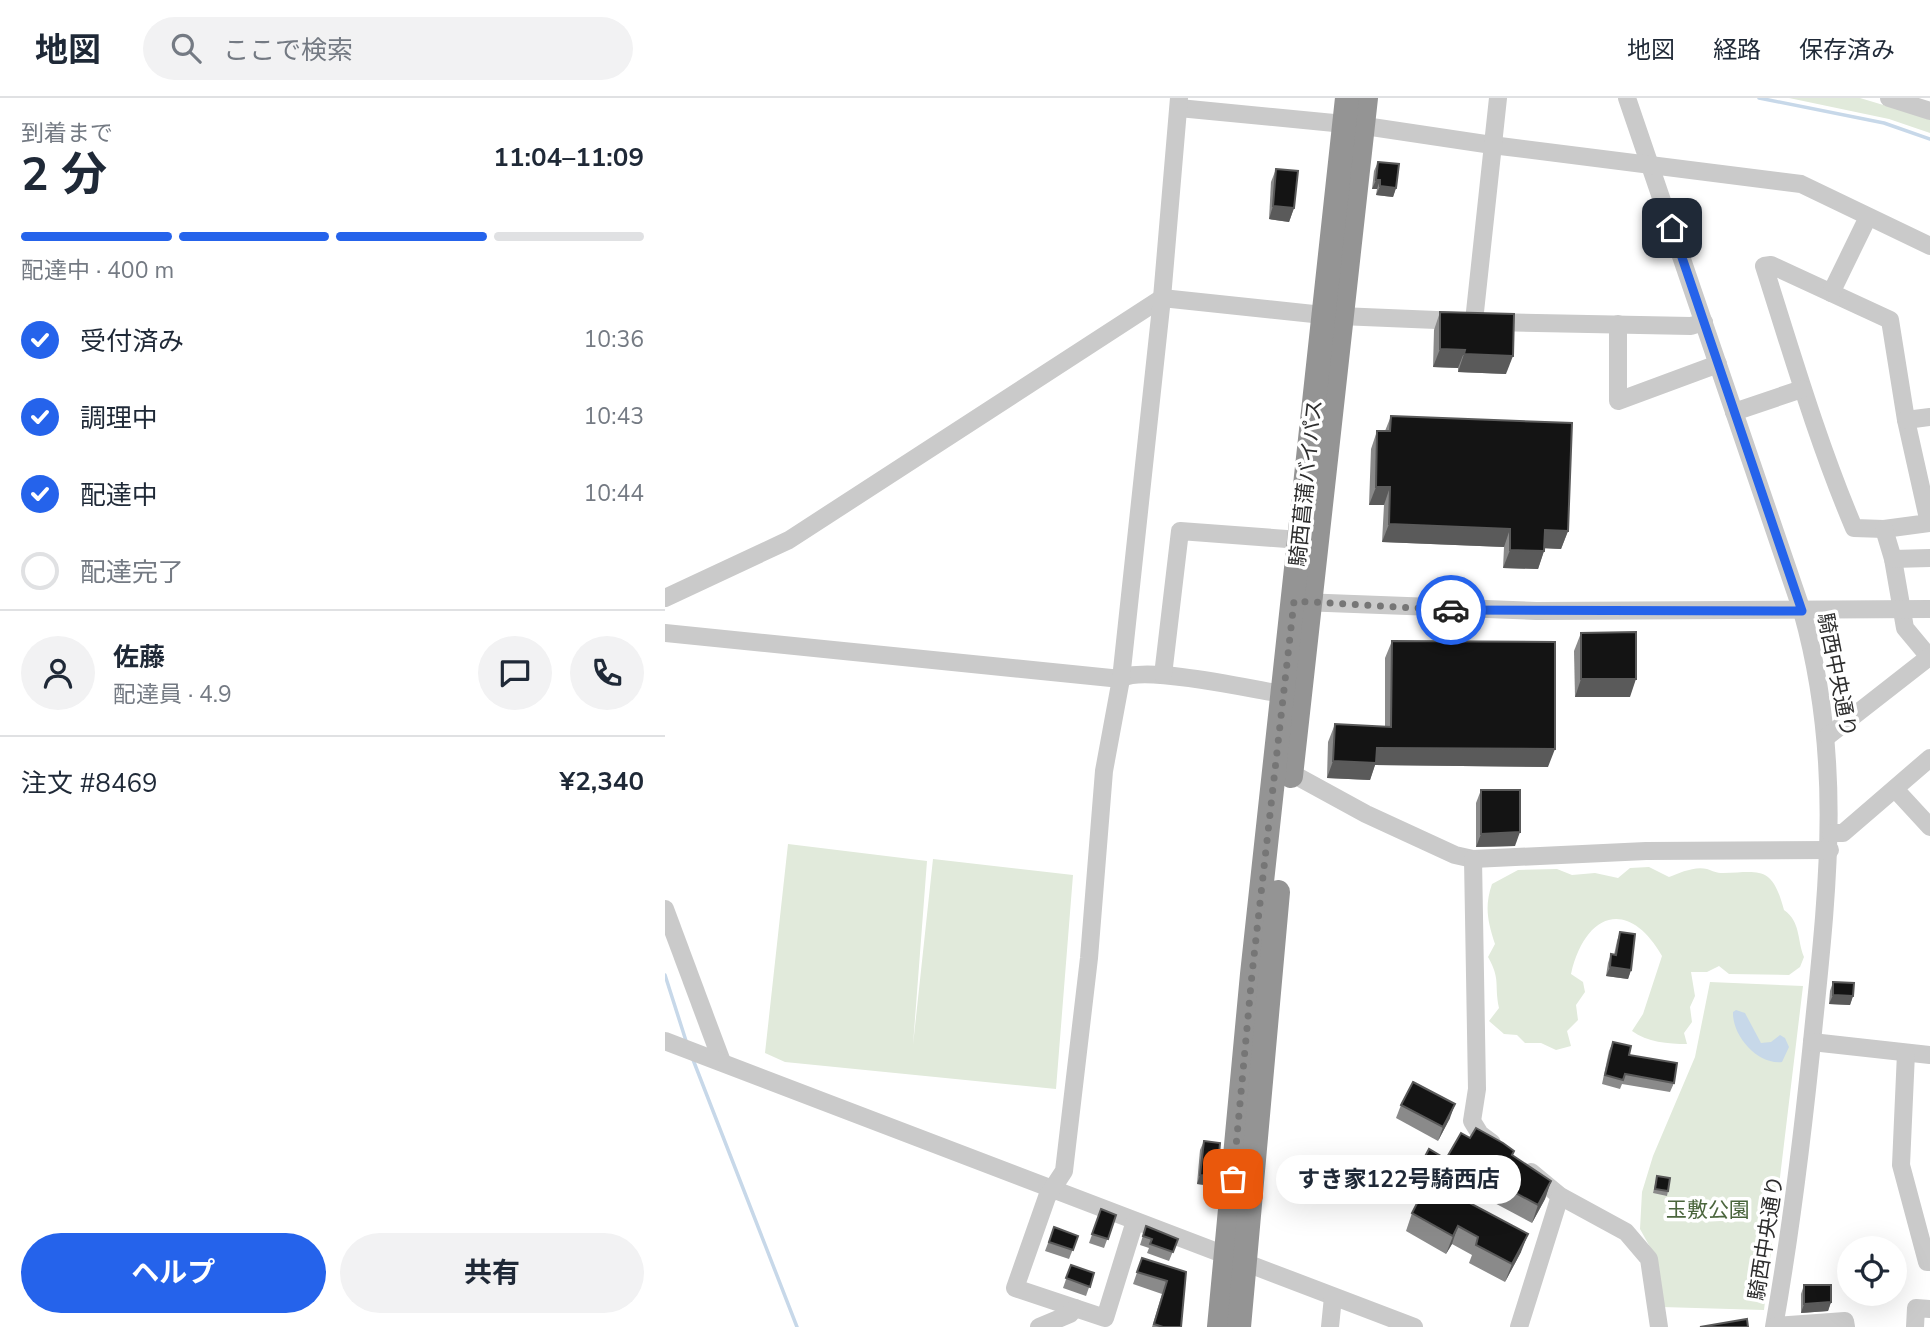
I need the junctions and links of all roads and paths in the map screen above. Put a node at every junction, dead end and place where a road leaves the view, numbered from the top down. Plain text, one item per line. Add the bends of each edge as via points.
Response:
1 (1347, 98) edge
2 (1366, 98) edge
3 (1498, 98) edge
4 (1627, 98) edge
5 (1889, 98) edge
6 (1179, 103) edge
7 (1930, 111) edge
8 (1355, 125) junction
9 (1492, 145) junction
10 (1650, 164) junction
11 (1868, 217) junction
12 (1930, 246) edge
13 (1831, 293) junction
14 (1162, 298) junction
15 (1332, 315) junction
16 (1474, 321) junction
17 (1704, 322) junction
18 (1618, 324) junction
19 (1718, 364) junction
20 (1802, 389) junction
21 (1734, 412) junction
22 (1930, 417) edge
23 (1906, 420) junction
24 (1884, 529) junction
25 (1300, 540) junction
26 (1930, 558) edge
27 (1893, 559) junction
28 (665, 598) edge
29 (1302, 603) junction
30 (1902, 609) junction
31 (1930, 609) edge
32 (1802, 611) junction
33 (665, 633) edge
34 (1930, 658) edge
35 (1163, 675) junction
36 (1121, 679) junction
37 (1271, 692) dead end
38 (1828, 736) junction
39 (1930, 758) edge
40 (1291, 773) junction
41 (1895, 789) junction
42 (1930, 828) edge
43 (1831, 841) junction
44 (1473, 859) junction
45 (665, 909) edge
46 (1812, 1042) junction
47 (666, 1043) edge
48 (1906, 1053) junction
49 (1930, 1055) edge
50 (718, 1061) junction
51 (1054, 1188) junction
52 (1560, 1196) junction
53 (1135, 1221) junction
54 (1235, 1261) junction
55 (1930, 1262) edge
56 (1333, 1297) junction
57 (1075, 1308) junction
58 (1930, 1309) edge
59 (1775, 1326) edge
60 (1039, 1327) edge
61 (1219, 1327) edge
62 (1239, 1327) edge
63 (1330, 1327) edge
64 (1414, 1327) edge
65 (1519, 1327) edge
66 (1659, 1327) edge
67 (1846, 1327) edge
68 (1915, 1327) edge

1 - 8 highway, 騎西菖蒲バイパス
2 - 8 highway, 騎西菖蒲バイパス
3 - 9 street
4 - 10 street, 騎西中央通り
5 - 7 street
6 - 8 street
6 - 14 street
8 - 9 street
8 - 15 highway, 騎西菖蒲バイパス
9 - 10 street
9 - 16 street
10 - 11 street via 1801,184
10 - 17 street, 騎西中央通り
11 - 12 street
11 - 13 street
13 - 20 street via 1771,265 1764,266
13 - 23 street via 1890,320
14 - 15 street
14 - 28 street via 789,540
14 - 36 street
15 - 16 street
15 - 25 highway, 騎西菖蒲バイパス
15 - 29 highway, 騎西菖蒲バイパス
16 - 18 street
17 - 18 street via 1691,326
17 - 19 street, 騎西中央通り
18 - 19 street via 1618,401
19 - 21 street, 騎西中央通り
20 - 21 street
20 - 24 street via 1854,528
21 - 32 street, 騎西中央通り
22 - 23 street
23 - 24 street via 1929,523
24 - 27 street
25 - 29 highway, 騎西菖蒲バイパス
25 - 35 street via 1180,531
26 - 27 street
27 - 30 street
29 - 32 street via 1523,611
29 - 40 highway, 騎西菖蒲バイパス
29 - 54 highway, 騎西菖蒲バイパス via 1252,974
30 - 31 street
30 - 32 street
30 - 34 street via 1905,628
32 - 38 street, 騎西中央通り
33 - 36 street
34 - 38 street
35 - 36 street via 1128,674
35 - 37 street
36 - 51 street via 1104,771 1089,958 1064,1171
38 - 43 street, 騎西中央通り
39 - 41 street
40 - 44 street via 1366,814
40 - 54 highway, 騎西菖蒲バイパス
41 - 42 street
41 - 43 street
43 - 44 street
43 - 46 street, 騎西中央通り
44 - 52 street via 1476,1089 1472,1121 1480,1134
45 - 50 street
46 - 48 street
46 - 59 street, 騎西中央通り via 1795,1208
47 - 50 street
48 - 49 street
48 - 55 street via 1901,1164
50 - 51 street
51 - 53 street
51 - 57 street via 1015,1288
52 - 65 street
52 - 66 street via 1626,1232 1649,1259
53 - 54 street
53 - 57 street via 1105,1318
54 - 56 street
54 - 61 highway, 騎西菖蒲バイパス
54 - 62 highway, 騎西菖蒲バイパス
56 - 63 street
56 - 64 street
57 - 60 street
58 - 68 street via 1916,1308
59 - 67 street via 1845,1321

